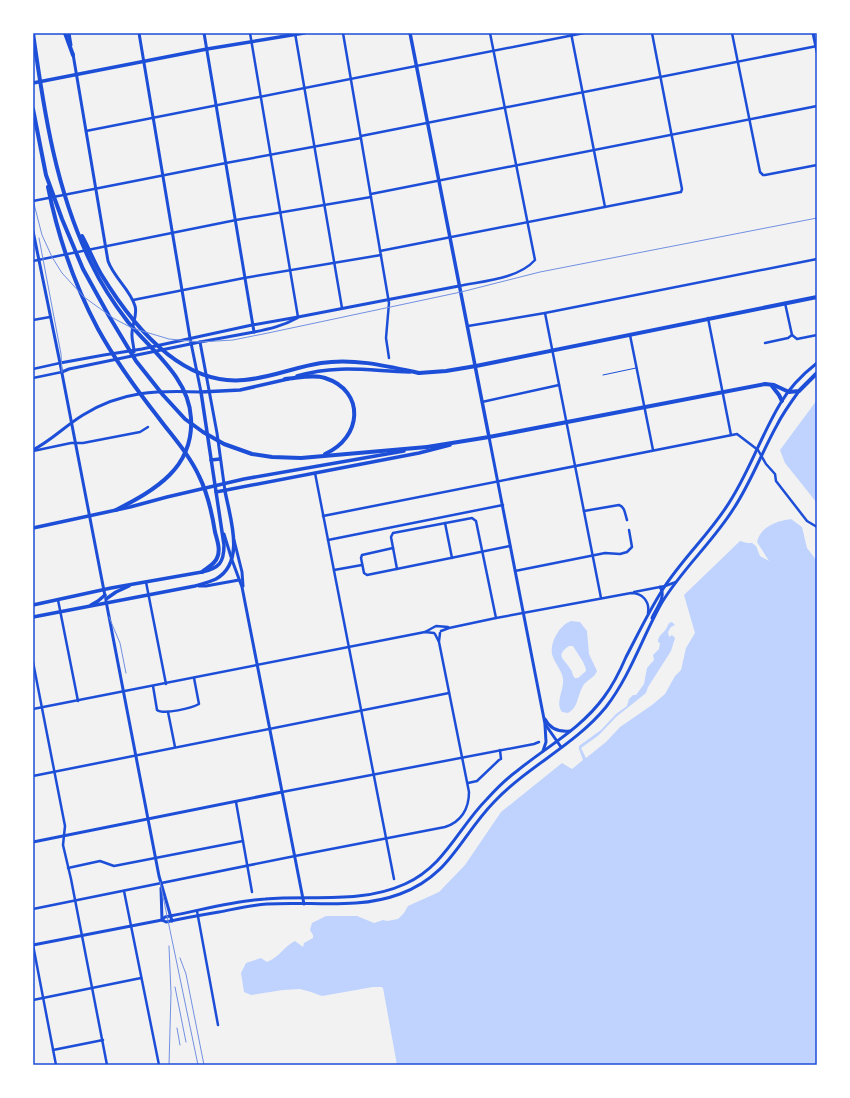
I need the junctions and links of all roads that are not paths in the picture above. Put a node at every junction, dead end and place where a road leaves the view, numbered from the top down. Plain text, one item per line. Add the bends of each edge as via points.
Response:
1 (33, 33) edge
2 (64, 33) edge
3 (69, 33) edge
4 (139, 33) edge
5 (204, 33) edge
6 (250, 33) edge
7 (304, 33) edge
8 (343, 33) edge
9 (410, 33) edge
10 (490, 33) edge
11 (584, 33) edge
12 (652, 33) edge
13 (732, 33) edge
14 (813, 33) edge
15 (295, 34) edge
16 (571, 34) edge
17 (251, 42) junction
18 (816, 46) edge
19 (207, 50) junction
20 (493, 51) junction
21 (817, 52) edge
22 (73, 55) junction
23 (144, 62) junction
24 (738, 62) junction
25 (416, 66) junction
26 (76, 75) junction
27 (660, 77) junction
28 (351, 79) junction
29 (33, 83) edge
30 (305, 88) junction
31 (583, 92) junction
32 (260, 96) junction
33 (216, 105) junction
34 (817, 106) edge
35 (505, 108) junction
36 (33, 109) edge
37 (153, 118) junction
38 (749, 120) junction
39 (427, 123) junction
40 (86, 131) junction
41 (672, 135) junction
42 (361, 137) junction
43 (315, 147) junction
44 (594, 150) junction
45 (270, 155) junction
46 (226, 162) junction
47 (516, 165) junction
48 (817, 165) edge
49 (46, 175) junction
50 (163, 175) junction
51 (439, 181) junction
52 (96, 188) junction
53 (371, 196) junction
54 (33, 201) edge
55 (325, 206) junction
56 (605, 207) junction
57 (280, 213) junction
58 (236, 220) junction
59 (528, 223) junction
60 (76, 226) junction
61 (33, 231) edge
62 (172, 233) junction
63 (450, 238) junction
64 (105, 246) junction
65 (381, 253) junction
66 (817, 259) edge
67 (39, 260) junction
68 (33, 261) edge
69 (334, 263) junction
70 (290, 270) junction
71 (244, 278) junction
72 (459, 286) junction
73 (182, 290) junction
74 (817, 297) edge
75 (132, 300) junction
76 (389, 300) junction
77 (785, 303) junction
78 (342, 308) junction
79 (545, 313) junction
80 (50, 316) junction
81 (298, 317) junction
82 (708, 318) junction
83 (33, 320) edge
84 (252, 325) junction
85 (468, 326) junction
86 (254, 332) junction
87 (629, 334) junction
88 (792, 335) junction
89 (817, 335) edge
90 (190, 338) junction
91 (200, 342) junction
92 (765, 343) dead end
93 (191, 344) junction
94 (134, 350) junction
95 (552, 350) junction
96 (133, 356) junction
97 (389, 358) dead end
98 (60, 363) junction
99 (817, 363) edge
100 (476, 366) junction
101 (637, 368) junction
102 (33, 369) edge
103 (62, 372) junction
104 (419, 373) junction
105 (817, 373) edge
106 (604, 375) dead end
107 (33, 378) edge
108 (285, 379) junction
109 (770, 384) junction
110 (559, 385) junction
111 (800, 391) junction
112 (201, 392) junction
113 (210, 392) junction
114 (723, 392) junction
115 (789, 392) junction
116 (782, 401) junction
117 (482, 402) junction
118 (644, 408) junction
119 (72, 423) junction
120 (567, 423) junction
121 (148, 427) dead end
122 (731, 435) junction
123 (489, 438) junction
124 (76, 443) junction
125 (456, 443) junction
126 (427, 447) junction
127 (653, 450) junction
128 (758, 450) junction
129 (33, 451) edge
130 (322, 456) junction
131 (762, 456) junction
132 (220, 459) junction
133 (211, 460) junction
134 (575, 466) junction
135 (315, 472) junction
136 (498, 481) junction
137 (225, 491) junction
138 (216, 492) junction
139 (502, 505) junction
140 (116, 510) junction
141 (584, 511) junction
142 (323, 516) junction
143 (90, 517) junction
144 (627, 520) dead end
145 (444, 523) junction
146 (817, 527) edge
147 (33, 528) edge
148 (222, 530) junction
149 (629, 530) dead end
150 (710, 530) junction
151 (716, 534) junction
152 (234, 538) junction
153 (328, 540) junction
154 (510, 546) junction
155 (393, 548) junction
156 (482, 552) junction
157 (593, 555) junction
158 (452, 558) junction
159 (232, 560) junction
160 (362, 565) junction
161 (397, 569) junction
162 (334, 570) junction
163 (515, 571) junction
164 (202, 572) junction
165 (239, 580) junction
166 (678, 581) junction
167 (146, 582) junction
168 (136, 584) junction
169 (195, 586) junction
170 (665, 586) junction
171 (242, 588) junction
172 (661, 588) junction
173 (104, 590) junction
174 (631, 593) junction
175 (148, 595) junction
176 (105, 597) junction
177 (601, 598) junction
178 (58, 600) junction
179 (107, 604) junction
180 (33, 605) edge
181 (86, 607) junction
182 (60, 612) junction
183 (524, 612) junction
184 (648, 613) junction
185 (33, 617) edge
186 (496, 618) junction
187 (440, 627) junction
188 (433, 628) junction
189 (449, 628) junction
190 (647, 631) junction
191 (425, 632) junction
192 (440, 632) junction
193 (434, 633) junction
194 (439, 642) junction
195 (350, 648) junction
196 (33, 662) edge
197 (258, 666) junction
198 (194, 678) junction
199 (166, 684) junction
200 (153, 686) junction
201 (124, 691) junction
202 (449, 693) junction
203 (78, 701) junction
204 (42, 708) junction
205 (33, 709) edge
206 (362, 711) junction
207 (168, 712) junction
208 (544, 715) junction
209 (545, 724) junction
210 (270, 729) junction
211 (570, 731) junction
212 (557, 741) junction
213 (539, 742) dead end
214 (175, 747) junction
215 (561, 747) junction
216 (500, 750) junction
217 (543, 751) junction
218 (136, 755) junction
219 (462, 758) junction
220 (55, 771) junction
221 (374, 774) junction
222 (33, 776) edge
223 (468, 783) junction
224 (282, 792) junction
225 (236, 802) junction
226 (148, 819) junction
227 (64, 836) junction
228 (386, 839) junction
229 (243, 841) junction
230 (33, 842) edge
231 (294, 856) junction
232 (155, 859) junction
233 (248, 865) junction
234 (68, 868) junction
235 (394, 879) dead end
236 (160, 882) junction
237 (400, 886) junction
238 (124, 891) junction
239 (252, 892) dead end
240 (403, 894) junction
241 (302, 898) junction
242 (75, 900) junction
243 (304, 904) junction
244 (33, 908) edge
245 (197, 910) junction
246 (170, 916) junction
247 (198, 916) junction
248 (162, 920) junction
249 (172, 921) junction
250 (132, 927) junction
251 (82, 936) junction
252 (33, 945) edge
253 (141, 978) junction
254 (92, 988) junction
255 (43, 998) junction
256 (33, 1000) edge
257 (218, 1026) dead end
258 (103, 1040) junction
259 (53, 1050) junction
260 (56, 1065) edge
261 (107, 1065) edge
262 (159, 1065) edge

1 - 60 highway via 51,143
2 - 22 highway
3 - 22 main road
4 - 23 main road
5 - 19 main road
6 - 17 street
7 - 15 main road
8 - 28 street
9 - 25 main road
10 - 20 street
11 - 16 street
12 - 27 street
13 - 24 street
14 - 18 main road
15 - 17 main road
15 - 30 street
16 - 20 street
16 - 31 street
17 - 19 main road
17 - 32 street
18 - 21 main road
18 - 24 street
19 - 23 main road
19 - 33 main road
20 - 25 street
20 - 35 street
22 - 26 main road
23 - 26 main road
23 - 37 main road
24 - 27 street
24 - 38 street
25 - 28 street
25 - 39 main road
26 - 29 main road
26 - 40 main road
27 - 31 street
27 - 41 street
28 - 30 street
28 - 42 street
30 - 32 street
30 - 43 street
31 - 35 street
31 - 44 street
32 - 33 street
32 - 45 street
33 - 37 street
33 - 46 main road
34 - 38 street
35 - 39 street
35 - 47 street
36 - 49 highway
37 - 40 street
37 - 50 main road
38 - 41 street
38 - 48 street via 761,174
39 - 42 street
39 - 51 main road
40 - 52 main road
41 - 44 street
41 - 56 street via 682,191
42 - 43 street
42 - 53 street
43 - 45 street
43 - 55 street
44 - 47 street
44 - 56 street
45 - 46 street
45 - 57 street
46 - 50 street
46 - 58 main road
47 - 51 street
47 - 59 street
49 - 130 highway via 62,219 93,288 136,361 173,407 203,432 233,448 252,454 291,459
49 - 164 highway via 60,237 86,306 137,390 196,470 206,492 219,549 216,562
50 - 52 street
50 - 62 main road
51 - 53 street
51 - 63 main road
52 - 54 street
52 - 64 main road
53 - 55 street
53 - 65 street
55 - 57 street
55 - 69 street
56 - 59 street
57 - 58 street
57 - 70 street
58 - 62 street
58 - 71 main road
59 - 63 street
59 - 72 street via 535,260 514,274
60 - 104 highway via 119,302 165,352 190,370 208,377 228,380 255,379 321,363 343,361
60 - 140 highway via 91,263 108,294 127,321 171,371 188,400 190,436 187,449 175,470 158,486
61 - 67 main road
62 - 64 street
62 - 73 main road
63 - 65 street
63 - 72 main road
64 - 67 street
64 - 75 main road via 112,270
65 - 69 street
65 - 76 street
66 - 79 street
67 - 68 street
67 - 80 main road
69 - 70 street
69 - 78 street
70 - 71 street
70 - 81 street
71 - 73 street
71 - 84 main road
72 - 76 main road
72 - 85 main road
73 - 75 street
73 - 90 main road
74 - 77 highway
75 - 94 main road via 136,312 132,335
76 - 78 main road
76 - 97 street via 386,338
77 - 82 highway
77 - 88 street
78 - 81 main road
79 - 85 street
79 - 95 street
80 - 83 street
80 - 98 main road
81 - 84 main road
81 - 86 main road via 289,323
82 - 87 highway
82 - 114 street
84 - 86 main road
84 - 90 main road
85 - 100 main road
86 - 91 main road
87 - 95 highway
87 - 101 street
88 - 89 street via 797,339
88 - 92 street
90 - 91 main road
90 - 93 main road
90 - 94 main road
91 - 93 main road
91 - 113 main road
93 - 96 main road
93 - 112 main road
94 - 96 main road
94 - 98 main road
95 - 100 highway
95 - 110 street
96 - 103 main road
98 - 102 street
98 - 103 main road
99 - 115 main road
100 - 104 highway
100 - 117 main road
101 - 106 lane
101 - 118 street
103 - 107 street
103 - 119 main road
104 - 108 main road via 339,368
105 - 111 highway
108 - 113 main road via 240,390
108 - 130 highway via 324,377 341,386 350,399 354,418 350,432 339,446
109 - 114 highway
109 - 115 highway
109 - 116 highway
110 - 117 street
110 - 120 street
111 - 115 highway
111 - 131 main road via 782,415
112 - 113 main road
112 - 119 main road via 160,391 134,394 101,405
112 - 133 main road
113 - 132 main road
114 - 118 highway
114 - 122 street
115 - 116 main road
116 - 128 main road
117 - 123 main road
118 - 120 highway
118 - 127 street
119 - 124 main road
119 - 129 main road
120 - 123 highway
120 - 134 street
121 - 124 street via 140,432
122 - 127 street
122 - 128 street via 739,435
123 - 125 highway
123 - 136 main road
124 - 129 street
124 - 143 main road
125 - 126 highway
125 - 135 main road via 419,453
126 - 130 highway
126 - 140 main road via 273,473
127 - 134 street
128 - 131 street
128 - 150 main road via 733,497
131 - 146 street via 775,474 776,481 807,521
131 - 151 main road via 741,497
132 - 133 main road
132 - 137 main road
133 - 138 main road
134 - 136 street
134 - 141 street
135 - 137 main road
135 - 142 street
136 - 139 main road
136 - 142 street
137 - 138 main road
137 - 152 main road
138 - 148 main road
139 - 153 street
139 - 154 main road
140 - 143 main road
141 - 144 street via 619,505 625,511
141 - 157 street
142 - 153 street
143 - 147 main road
143 - 173 main road
145 - 155 street via 393,533
145 - 156 street via 474,518
145 - 158 street
148 - 159 main road
148 - 164 main road via 222,560 216,568
149 - 157 street via 632,544 628,552
150 - 151 street
150 - 170 main road
151 - 166 main road
152 - 159 main road
152 - 171 main road via 242,572
153 - 162 street
154 - 156 street
154 - 163 main road
155 - 160 street via 363,554
155 - 161 street
156 - 158 street
156 - 186 street
157 - 163 street
157 - 177 street
158 - 161 street
159 - 165 main road
159 - 169 main road via 218,578
160 - 161 street via 363,572 368,575
160 - 162 street
162 - 195 street
163 - 183 main road
164 - 167 main road
165 - 169 main road
165 - 171 main road
166 - 170 street
166 - 190 main road via 662,603
167 - 168 main road
167 - 175 street
168 - 173 main road
168 - 176 main road
169 - 175 main road
170 - 172 main road
171 - 197 main road
172 - 174 street
172 - 184 main road
172 - 190 main road via 662,598
173 - 176 main road
173 - 178 main road
174 - 177 street
174 - 184 street via 644,598 648,604
175 - 179 main road
175 - 199 street
176 - 179 main road
176 - 181 main road
177 - 183 street
178 - 180 main road
178 - 182 street
179 - 181 main road
179 - 201 main road
181 - 182 main road
182 - 185 main road
182 - 203 street
183 - 186 street
183 - 208 main road
184 - 211 main road via 616,679 587,717
186 - 189 street
187 - 188 street
187 - 189 street
187 - 192 street
188 - 191 street
188 - 193 street
189 - 192 street
190 - 215 main road via 624,679 610,701 589,726
191 - 193 street
191 - 195 street
192 - 193 street
192 - 194 street
193 - 194 street
194 - 202 street
195 - 197 street
195 - 206 street
196 - 204 street
197 - 198 street
197 - 210 main road
198 - 199 street
198 - 207 street via 199,704
199 - 200 street
200 - 201 street
200 - 207 street via 157,710
201 - 203 street
201 - 218 main road
202 - 206 street
202 - 219 street
203 - 204 street
204 - 205 street
204 - 220 street
206 - 210 street
206 - 221 street
207 - 214 street
208 - 209 main road
208 - 211 main road via 552,727 560,731
209 - 212 main road
209 - 217 main road via 546,742
210 - 214 street
210 - 224 main road
211 - 212 main road
212 - 215 main road
212 - 217 main road
213 - 216 street
214 - 218 street
215 - 240 main road via 521,777 496,800 474,825 452,858 438,872
216 - 219 street
216 - 223 street via 501,759 477,781
217 - 237 main road via 505,780 484,801 448,851 432,867
218 - 220 street
218 - 226 main road
219 - 221 street
219 - 223 street
220 - 222 street
220 - 227 street via 65,826
221 - 224 street
221 - 228 street
223 - 228 street via 468,804 464,814 453,824 445,828
224 - 225 main road
224 - 231 main road
225 - 226 main road
225 - 229 street
226 - 227 main road
226 - 232 main road
227 - 230 main road
227 - 234 street via 63,845
228 - 231 street
228 - 235 street
229 - 232 street
229 - 233 street
231 - 233 street
231 - 241 main road
232 - 234 street via 114,866 100,861
232 - 236 main road
233 - 236 street
233 - 239 street
234 - 242 street
236 - 238 street
236 - 246 main road
236 - 248 main road
237 - 240 street
237 - 241 main road via 380,893 359,896
238 - 242 street
238 - 250 street
240 - 243 main road via 358,904
241 - 243 main road
241 - 245 main road via 254,900
242 - 244 street
242 - 251 street
243 - 247 main road via 259,904
245 - 246 main road
245 - 247 street
246 - 248 main road
246 - 249 main road
247 - 249 main road
247 - 257 street
248 - 249 main road
248 - 250 main road
250 - 251 main road
250 - 253 street
251 - 252 main road
251 - 254 street
252 - 255 street
253 - 254 street
253 - 262 street
254 - 255 street
254 - 258 street
255 - 256 street
255 - 259 street
258 - 259 street
258 - 261 street
259 - 260 street

